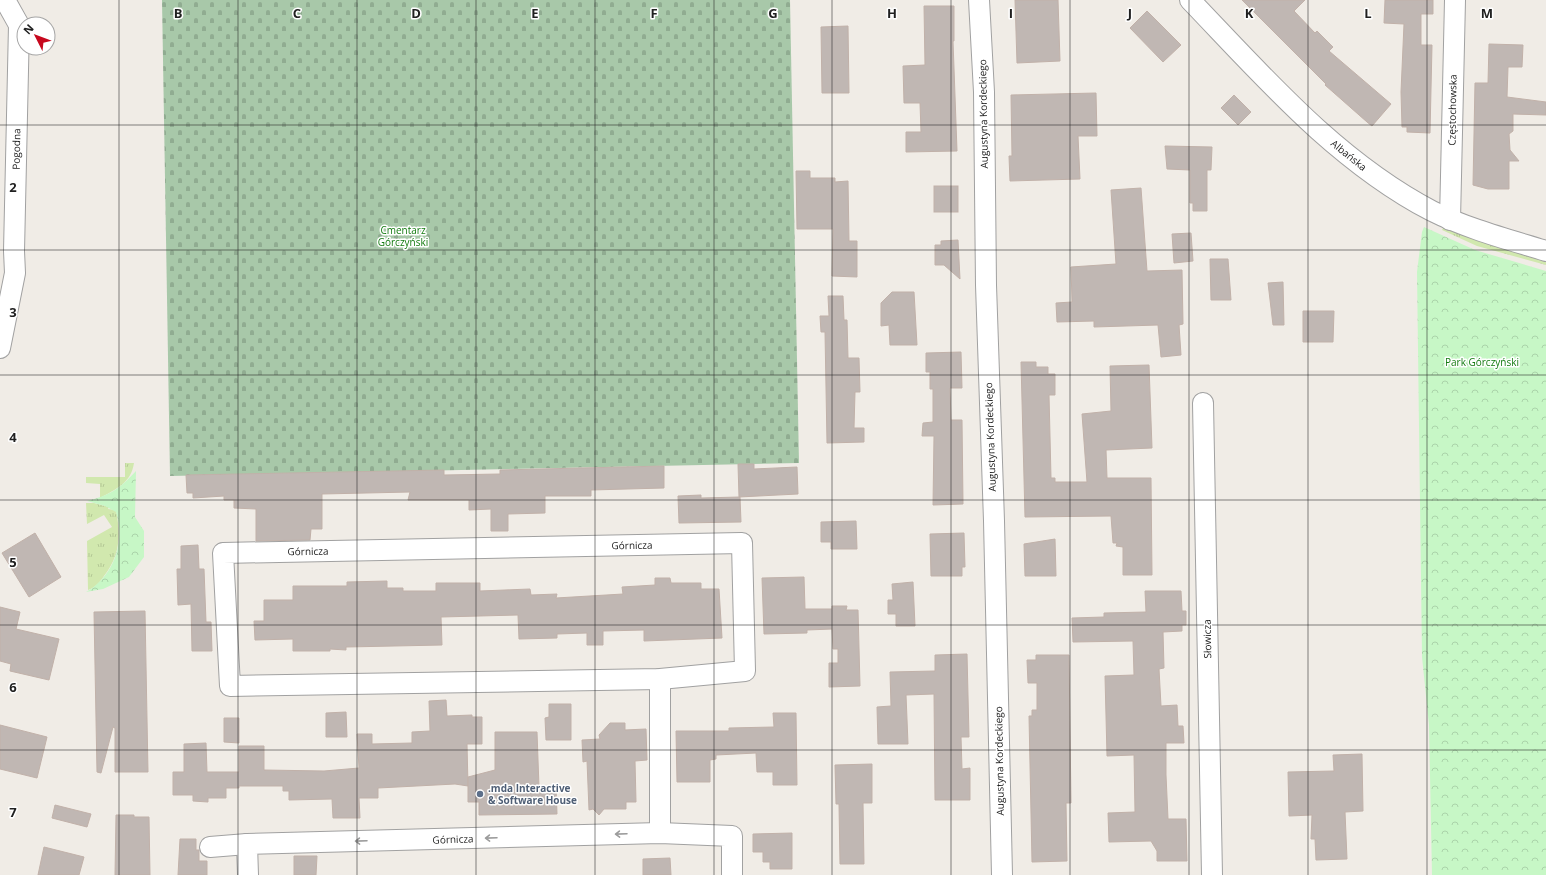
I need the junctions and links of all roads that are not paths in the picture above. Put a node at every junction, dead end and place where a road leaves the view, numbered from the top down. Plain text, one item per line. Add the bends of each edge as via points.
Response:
1 (5, 0) edge
2 (979, 0) edge
3 (1190, 0) edge
4 (1454, 0) edge
5 (1450, 220) junction
6 (1546, 251) edge
7 (0, 348) edge
8 (1202, 403) dead end
9 (660, 679) junction
10 (660, 833) junction
11 (247, 844) junction
12 (210, 847) dead end
13 (248, 875) edge
14 (732, 875) edge
15 (1002, 875) edge
16 (1212, 875) edge

1 - 7 street, Pogodna via 20,25 15,273
2 - 15 street, Augustyna Kordeckiego via 984,92 986,285
3 - 5 street, Albańska via 1269,82 1336,145 1386,183
4 - 5 street, Częstochowska
5 - 6 street, Albańska
8 - 16 street, Słowicza
9 - 9 street, Górnicza via 745,671 742,543 223,553 230,686
9 - 10 street
10 -> 11 street, Górnicza
10 - 14 street, Górnicza via 732,836
11 - 12 street, Górnicza
11 - 13 street

